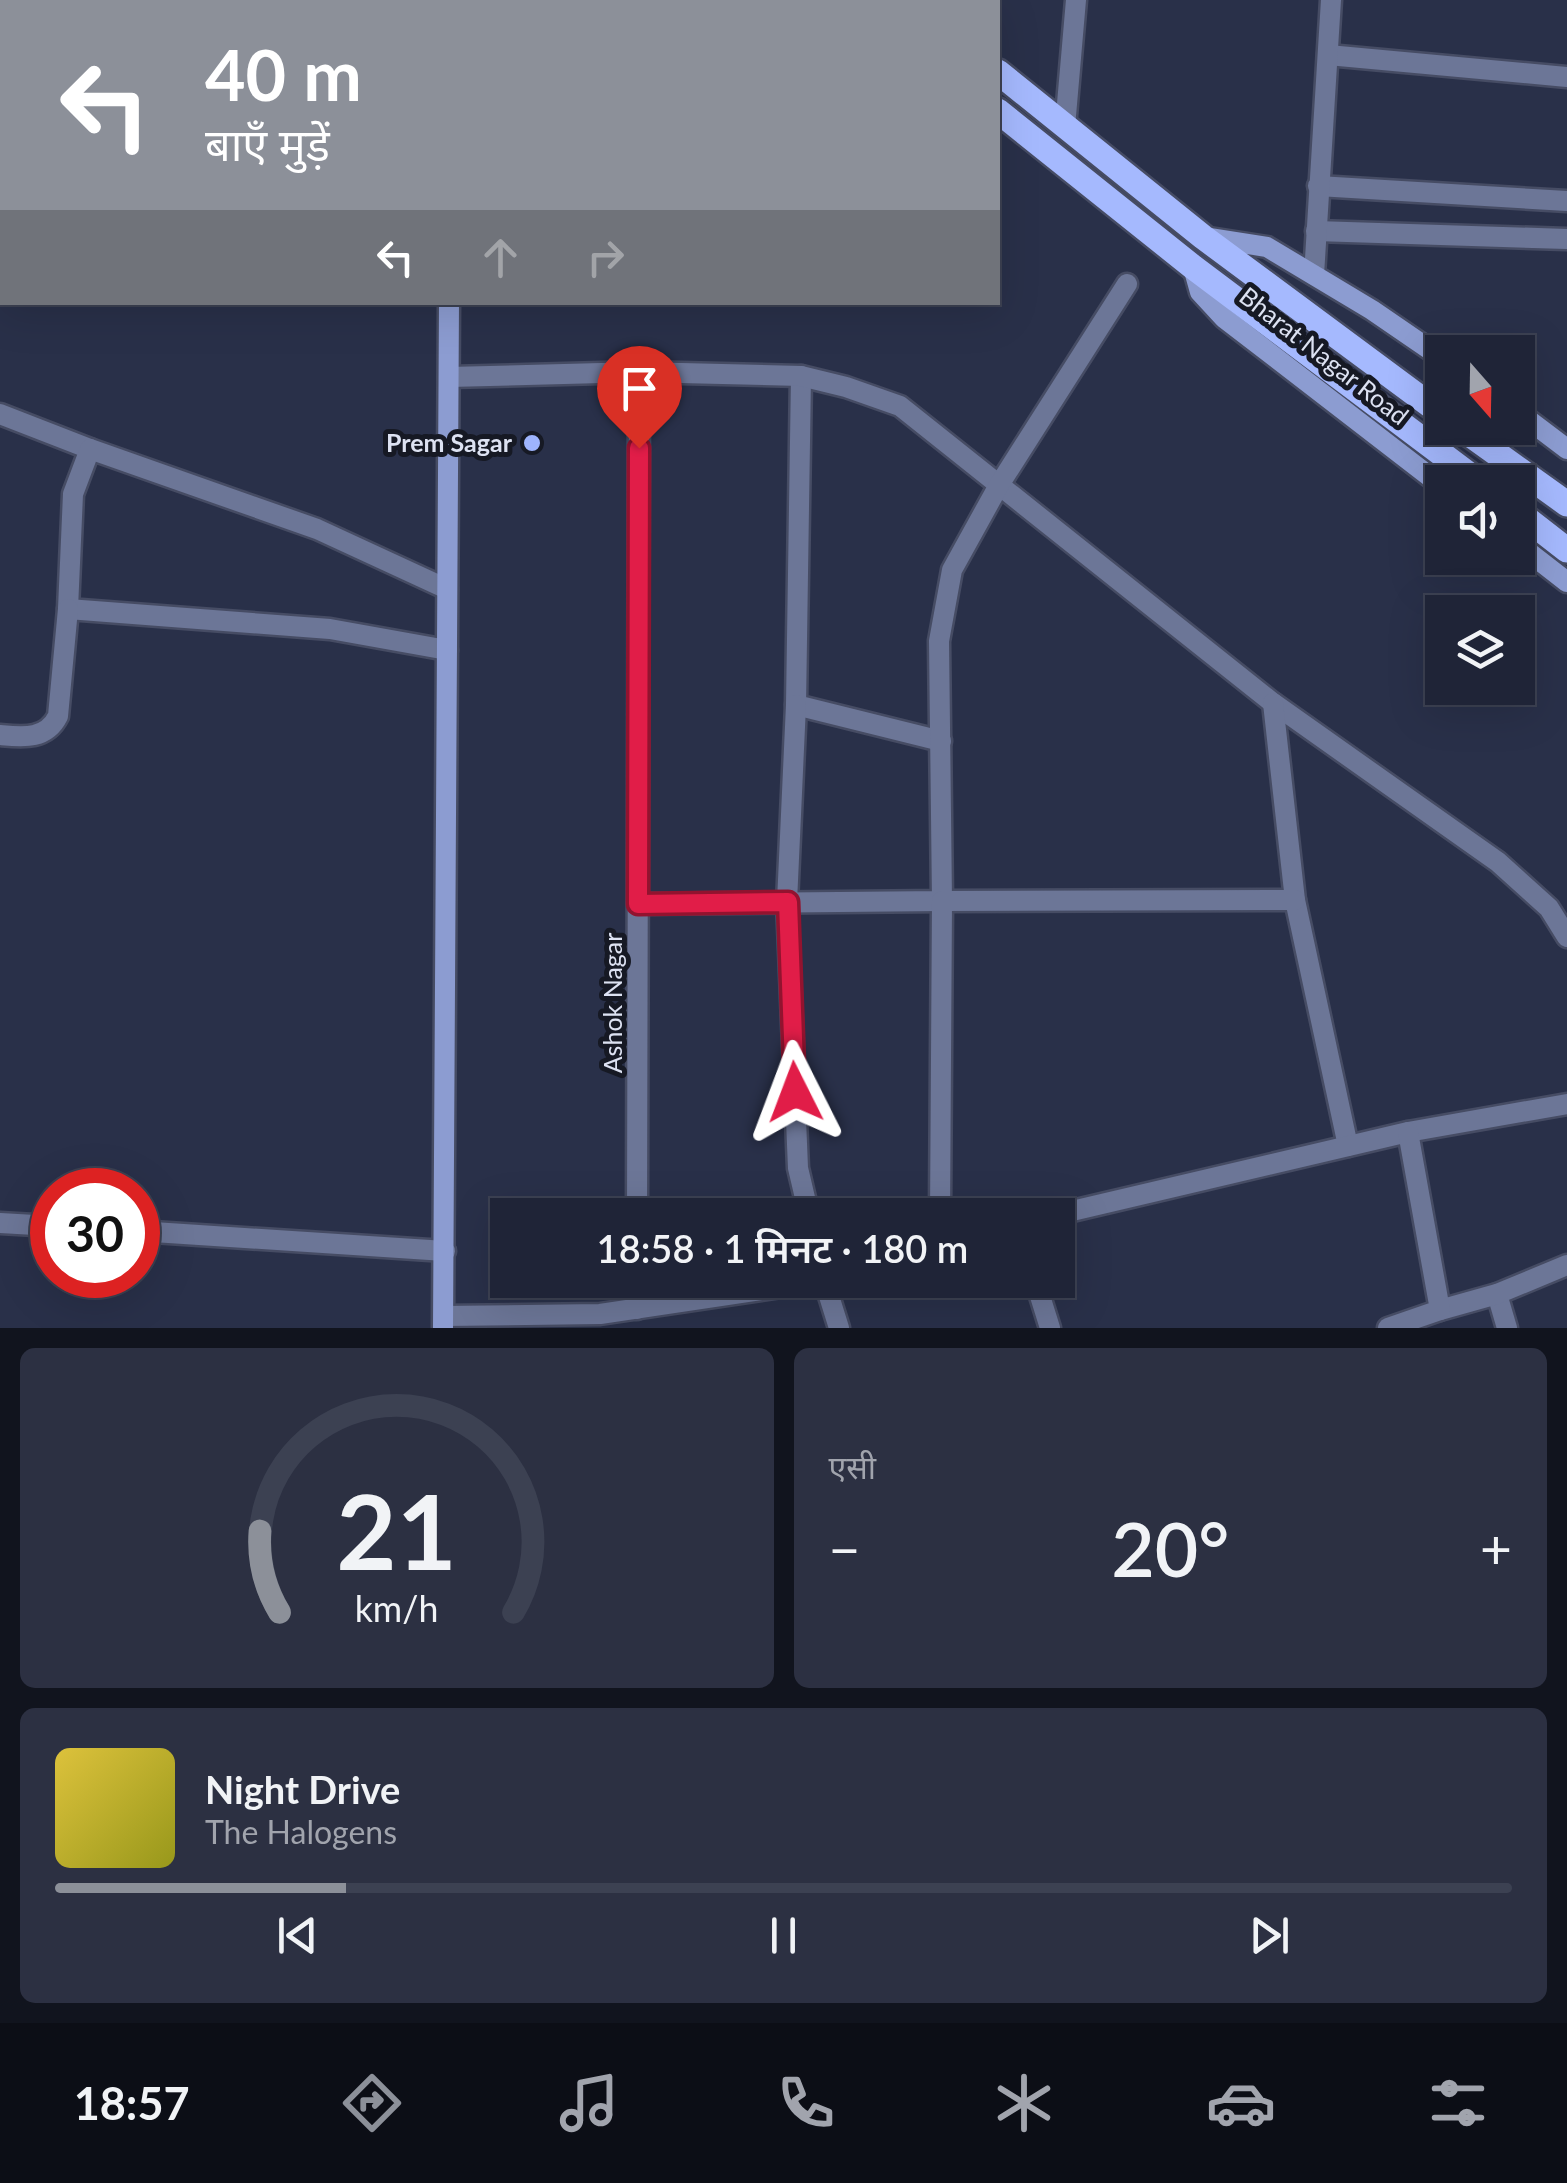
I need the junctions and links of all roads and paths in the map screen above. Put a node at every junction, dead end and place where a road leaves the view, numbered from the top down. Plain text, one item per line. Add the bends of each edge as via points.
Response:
1 (1076, 0) edge
2 (1332, 0) edge
3 (1328, 54) junction
4 (1000, 74) edge
5 (1567, 77) edge
6 (1000, 113) edge
7 (1065, 127) junction
8 (1318, 186) junction
9 (1567, 201) edge
10 (1316, 231) junction
11 (1202, 238) junction
12 (1567, 239) edge
13 (1193, 267) junction
14 (1314, 274) junction
15 (1128, 284) dead end
16 (449, 305) edge
17 (1425, 347) edge
18 (640, 372) junction
19 (801, 376) junction
20 (450, 377) junction
21 (1425, 401) edge
22 (0, 414) edge
23 (1535, 424) edge
24 (1485, 445) edge
25 (1567, 448) edge
26 (90, 449) junction
27 (1457, 465) edge
28 (1425, 473) edge
29 (999, 486) junction
30 (1567, 504) edge
31 (1535, 525) edge
32 (1567, 550) edge
33 (1535, 557) edge
34 (1567, 582) edge
35 (448, 589) junction
36 (68, 609) junction
37 (447, 650) junction
38 (1273, 703) junction
39 (796, 705) junction
40 (0, 736) edge
41 (941, 741) junction
42 (1295, 900) junction
43 (942, 901) junction
44 (788, 902) junction
45 (638, 904) junction
46 (1567, 938) edge
47 (1567, 1104) edge
48 (1408, 1132) junction
49 (1348, 1146) junction
50 (637, 1198) edge
51 (805, 1198) edge
52 (940, 1198) edge
53 (1075, 1210) edge
54 (0, 1222) edge
55 (30, 1224) edge
56 (160, 1232) edge
57 (444, 1251) junction
58 (1567, 1265) edge
59 (1497, 1294) junction
60 (636, 1298) edge
61 (708, 1298) edge
62 (831, 1298) edge
63 (1041, 1298) edge
64 (636, 1309) junction
65 (1440, 1310) junction
66 (602, 1321) edge
67 (444, 1322) edge
68 (839, 1328) edge
69 (1050, 1328) edge
70 (1388, 1328) edge
71 (1508, 1328) edge

1 - 7 street
2 - 3 street
3 - 5 street
3 - 8 street
4 - 7 main road
6 - 13 main road, Bharat Nagar Road
7 - 11 main road
8 - 9 street
8 - 10 street
10 - 12 street
10 - 14 street
11 - 14 street via 1267,247
11 - 21 main road
13 - 27 main road
13 - 28 street, Bharat Nagar Road via 1200,292 1224,318
14 - 17 street
15 - 29 street
16 - 20 street
18 - 19 street
18 - 20 street
18 - 45 street, Ashok Nagar
19 - 29 street via 900,406
19 - 39 street
20 - 35 street
22 - 26 street
23 - 25 street
24 - 30 main road
26 - 35 street via 317,529
26 - 36 street via 72,494
29 - 38 street
29 - 41 street via 948,587 939,642
31 - 32 main road
33 - 34 street
35 - 37 street
36 - 37 street via 330,629
36 - 40 street via 58,716 36,735
37 - 57 street
38 - 42 street
38 - 46 street via 1498,862 1549,908
39 - 41 street
39 - 44 street
41 - 43 street
42 - 43 street
42 - 49 street
43 - 44 street
43 - 52 street
44 - 45 street
44 - 51 street via 798,1168
45 - 50 street, Ashok Nagar
47 - 48 street
48 - 49 street
48 - 65 street
49 - 53 street
54 - 55 street
56 - 57 street
57 - 67 street
58 - 59 street
59 - 65 street
59 - 71 street
60 - 64 street
61 - 64 street
62 - 68 street
63 - 69 street
64 - 66 street
65 - 70 street
66 - 67 street

